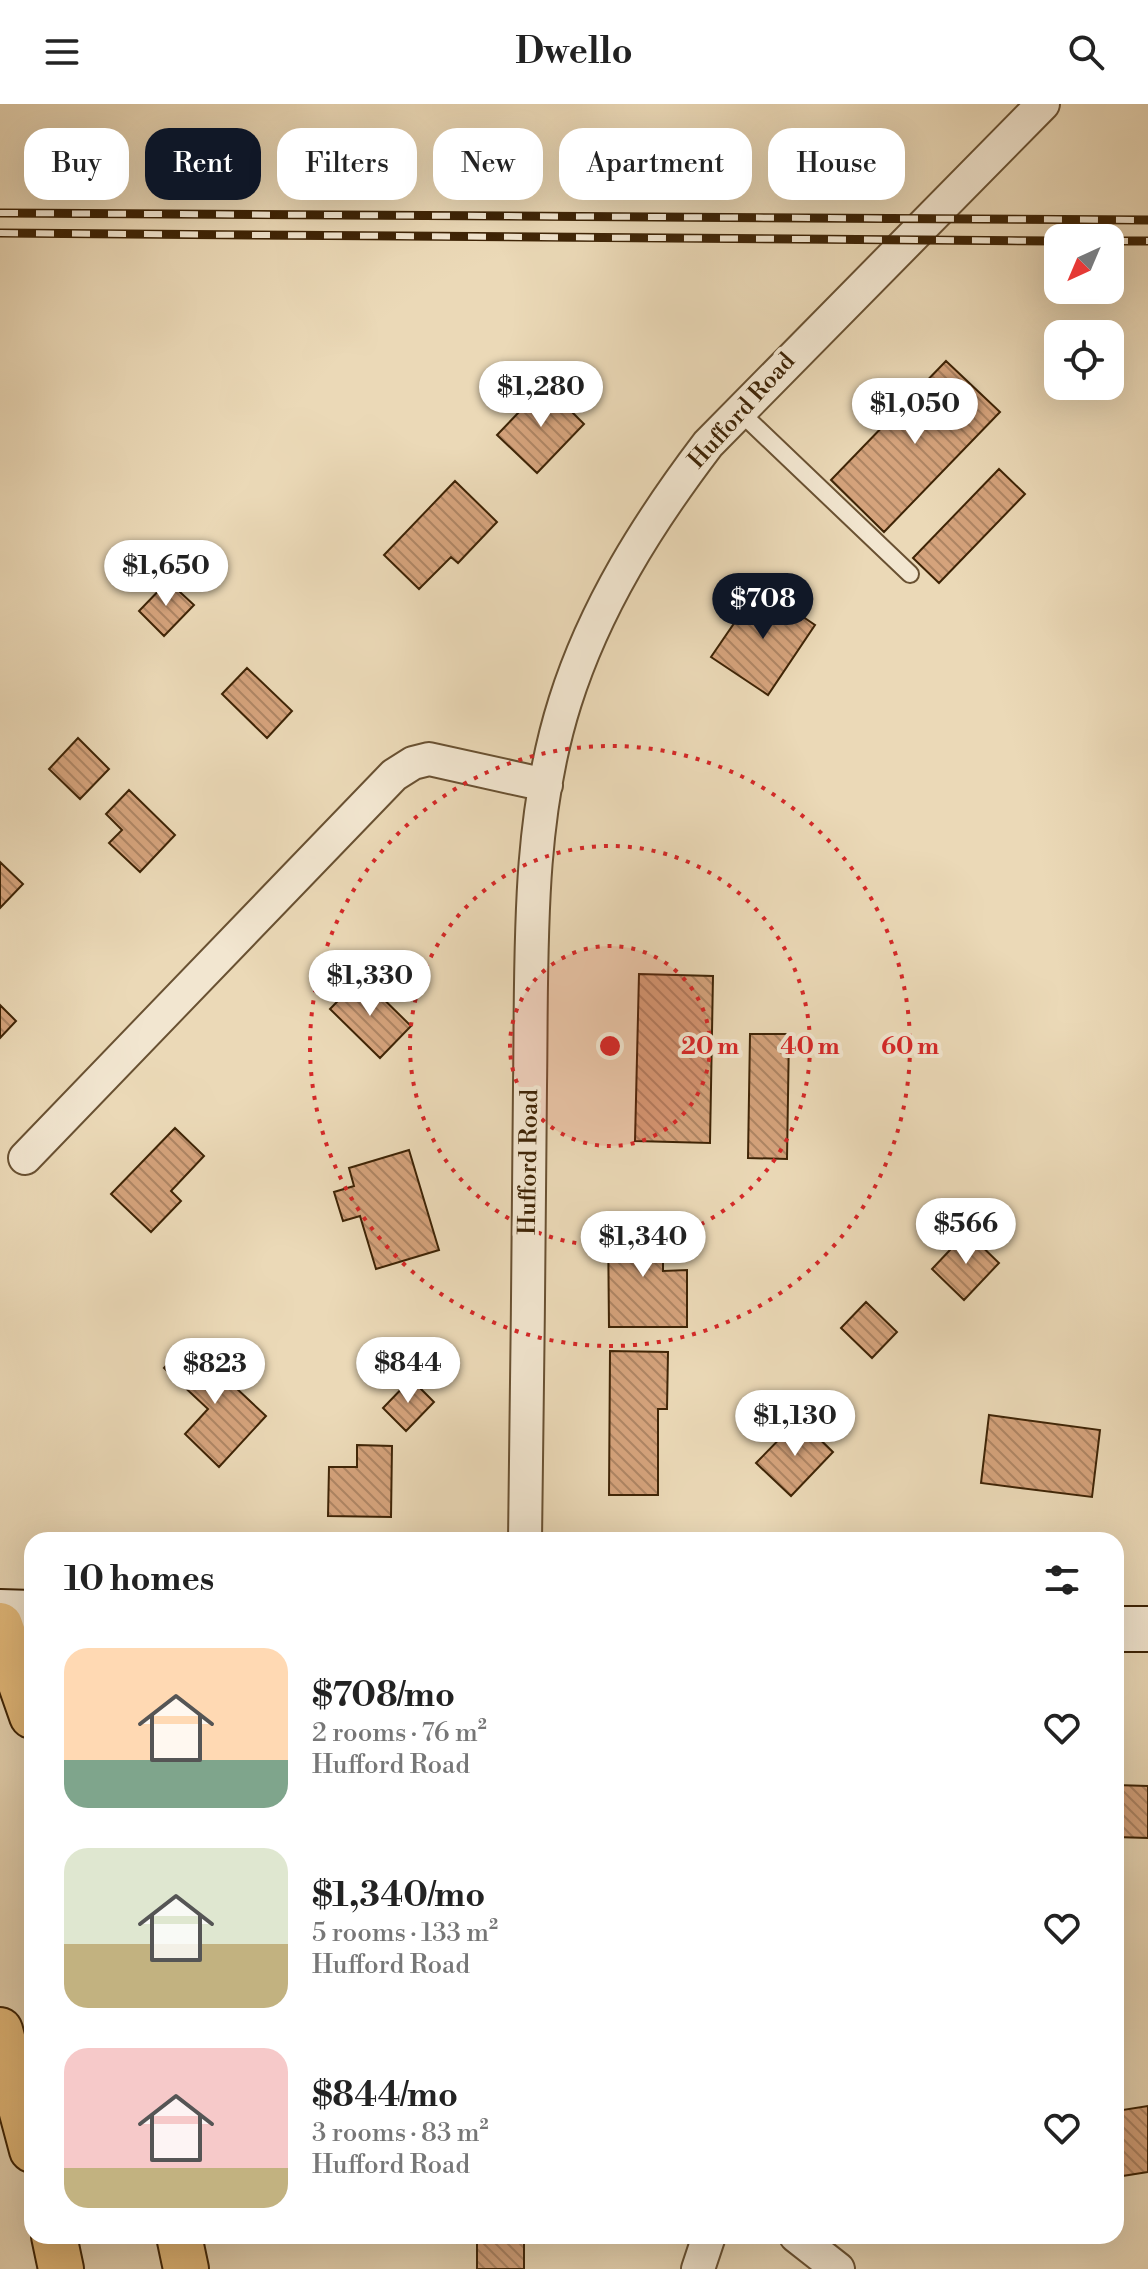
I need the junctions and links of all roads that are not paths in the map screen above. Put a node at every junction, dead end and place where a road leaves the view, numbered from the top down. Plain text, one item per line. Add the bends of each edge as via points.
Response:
1 (1032, 106) edge
2 (739, 411) junction
3 (910, 574) dead end
4 (546, 785) junction
5 (25, 1158) dead end
6 (525, 1532) edge
7 (0, 1612) edge
8 (24, 1613) edge
9 (0, 1625) edge
10 (1124, 1629) edge
11 (1148, 1629) edge
12 (24, 1693) edge
13 (0, 2030) edge
14 (24, 2120) edge
15 (56, 2244) edge
16 (181, 2244) edge
17 (706, 2244) edge
18 (806, 2244) edge
19 (61, 2269) edge
20 (186, 2269) edge
21 (698, 2269) edge
22 (838, 2269) edge

1 - 2 street, Hufford Road
2 - 3 lane
2 - 4 street, Hufford Road via 662,504 611,593 565,701
4 - 5 street via 429,759 394,775
4 - 6 street, Hufford Road via 532,930
7 - 8 main road
9 - 12 highway
10 - 11 main road
13 - 14 highway
15 - 19 highway
16 - 20 highway
17 - 21 street
18 - 22 street

